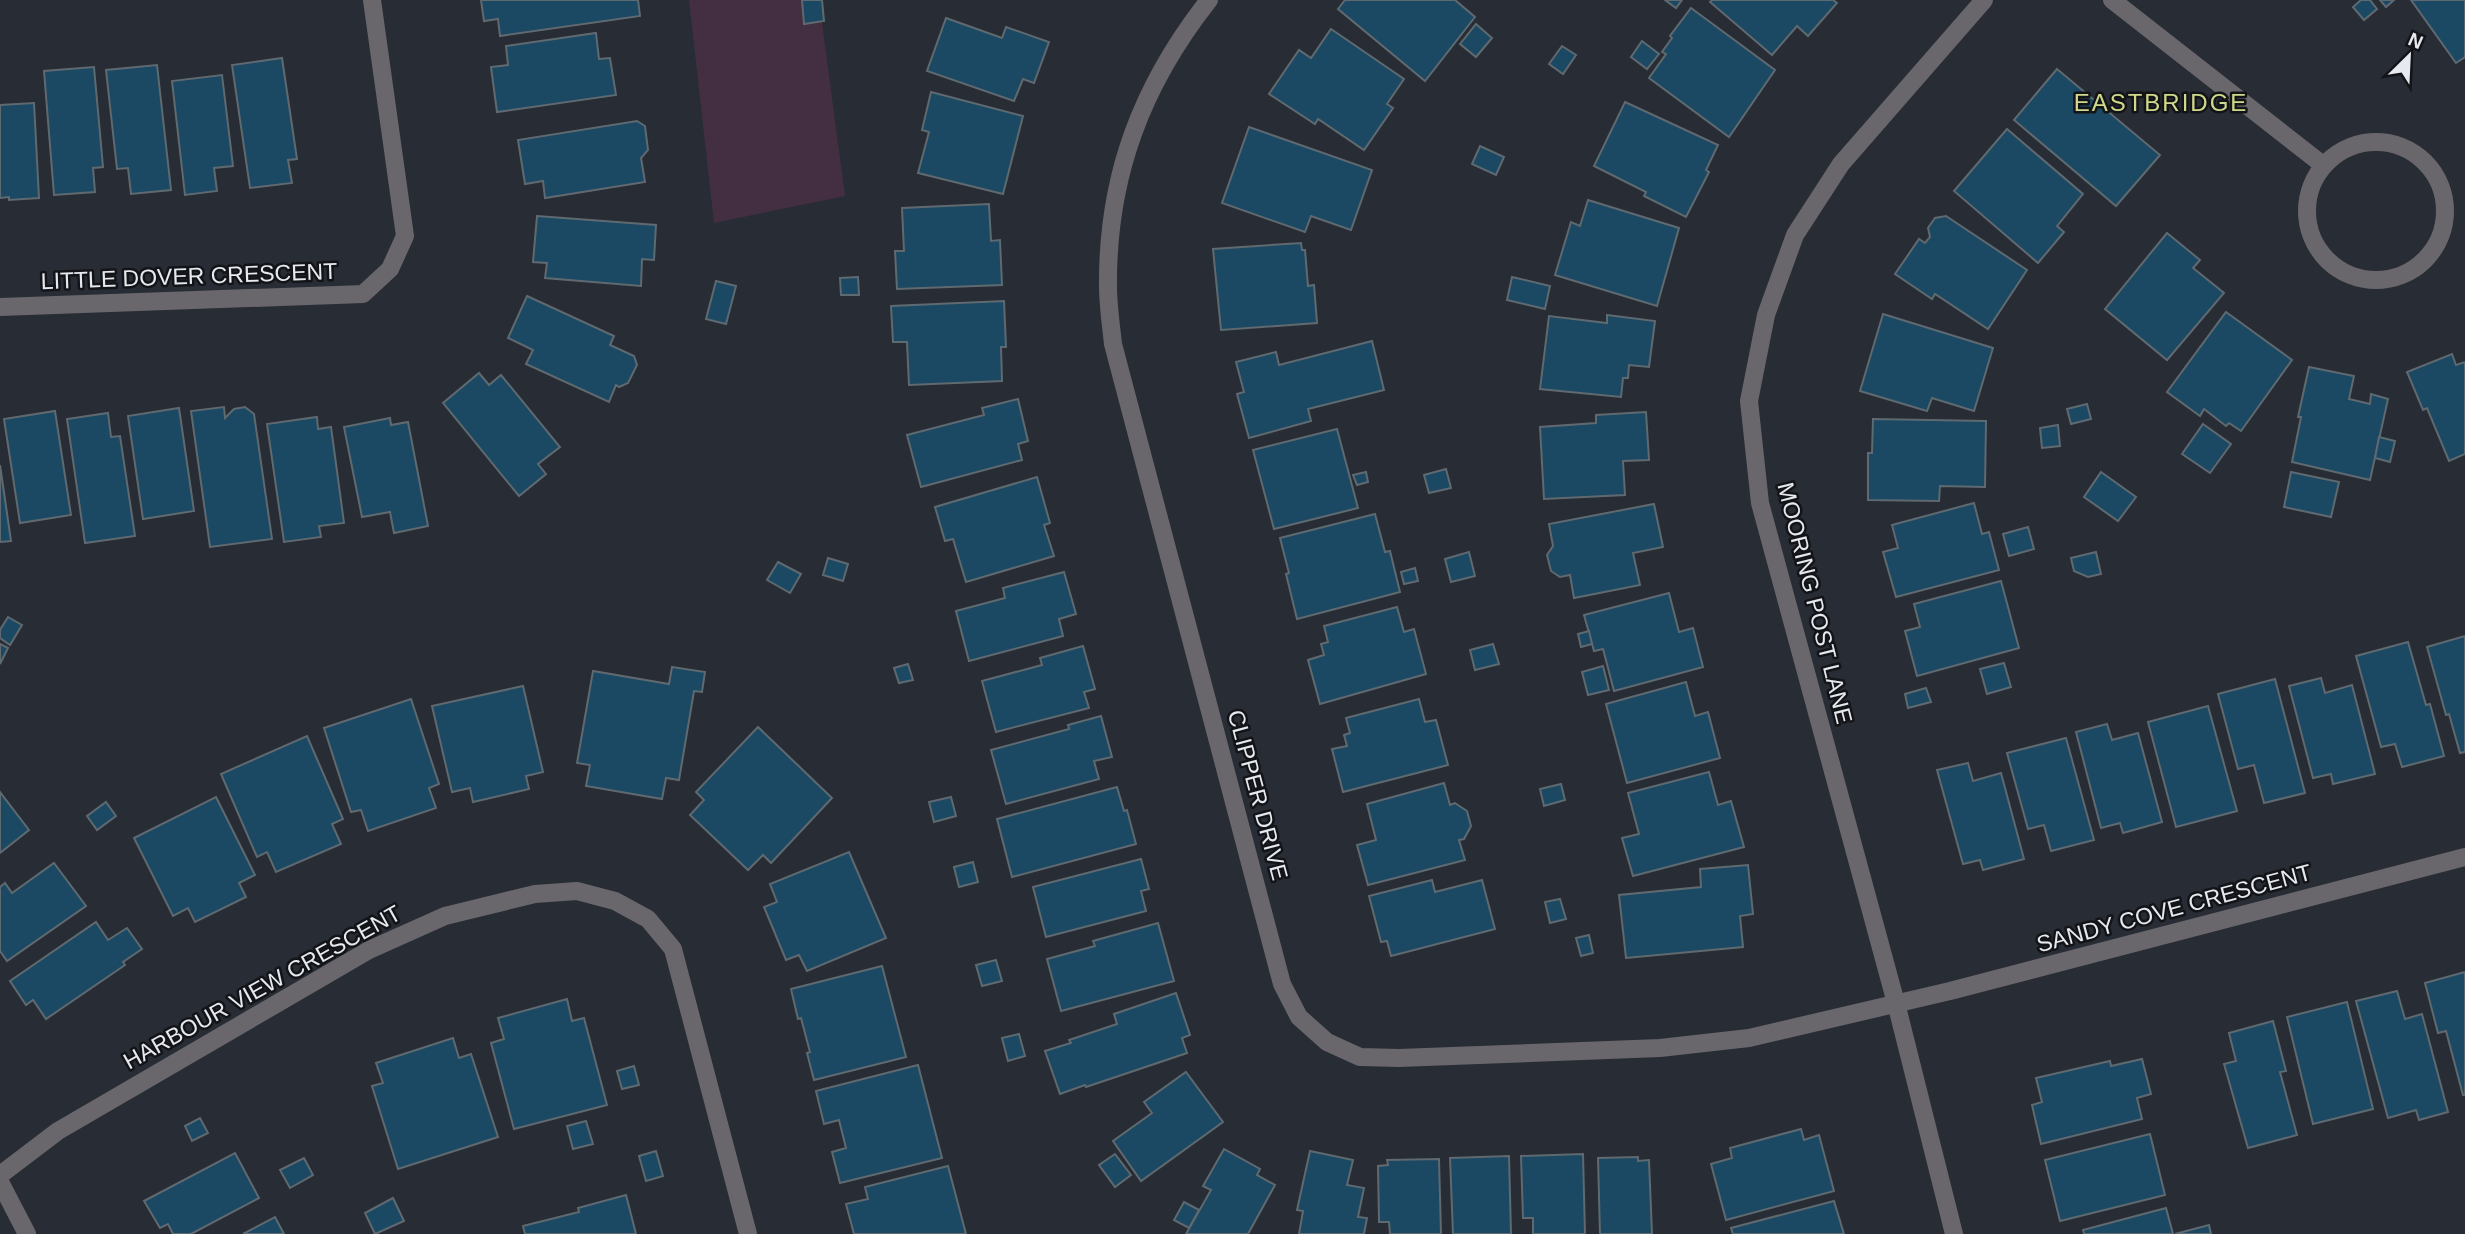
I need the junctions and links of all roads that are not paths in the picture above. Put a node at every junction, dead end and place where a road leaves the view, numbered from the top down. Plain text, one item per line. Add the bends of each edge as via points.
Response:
1 (372, 0) edge
2 (1209, 0) edge
3 (1984, 0) edge
4 (2112, 0) edge
5 (2323, 165) junction
6 (0, 307) edge
7 (2465, 857) edge
8 (1895, 1003) junction
9 (0, 1175) edge
10 (0, 1182) edge
11 (27, 1234) edge
12 (748, 1234) edge
13 (1954, 1234) edge

1 - 6 street, LITTLE DOVER CRESCENT via 405,236 390,269 363,294
2 - 8 street, CLIPPER DRIVE via 1164,66 1120,170 1110,233 1108,287 1117,357 1282,984 1299,1017 1327,1042 1360,1057 1399,1058 1660,1048 1749,1038
3 - 8 street, MOORING POST LANE via 1841,164 1795,235 1766,315 1749,401 1760,503
4 - 5 street
5 - 5 street via 2310,186 2306,210 2312,242 2326,261 2347,275 2370,281 2395,279 2424,262 2439,243 2446,206 2440,182 2426,162 2402,147 2379,141 2355,144
7 - 8 street, SANDY COVE CRESCENT
8 - 13 street, MOORING POST LANE
9 - 12 street, HARBOUR VIEW CRESCENT via 58,1131 369,950 444,915 535,894 577,891 615,901 648,919 673,949
10 - 11 street

